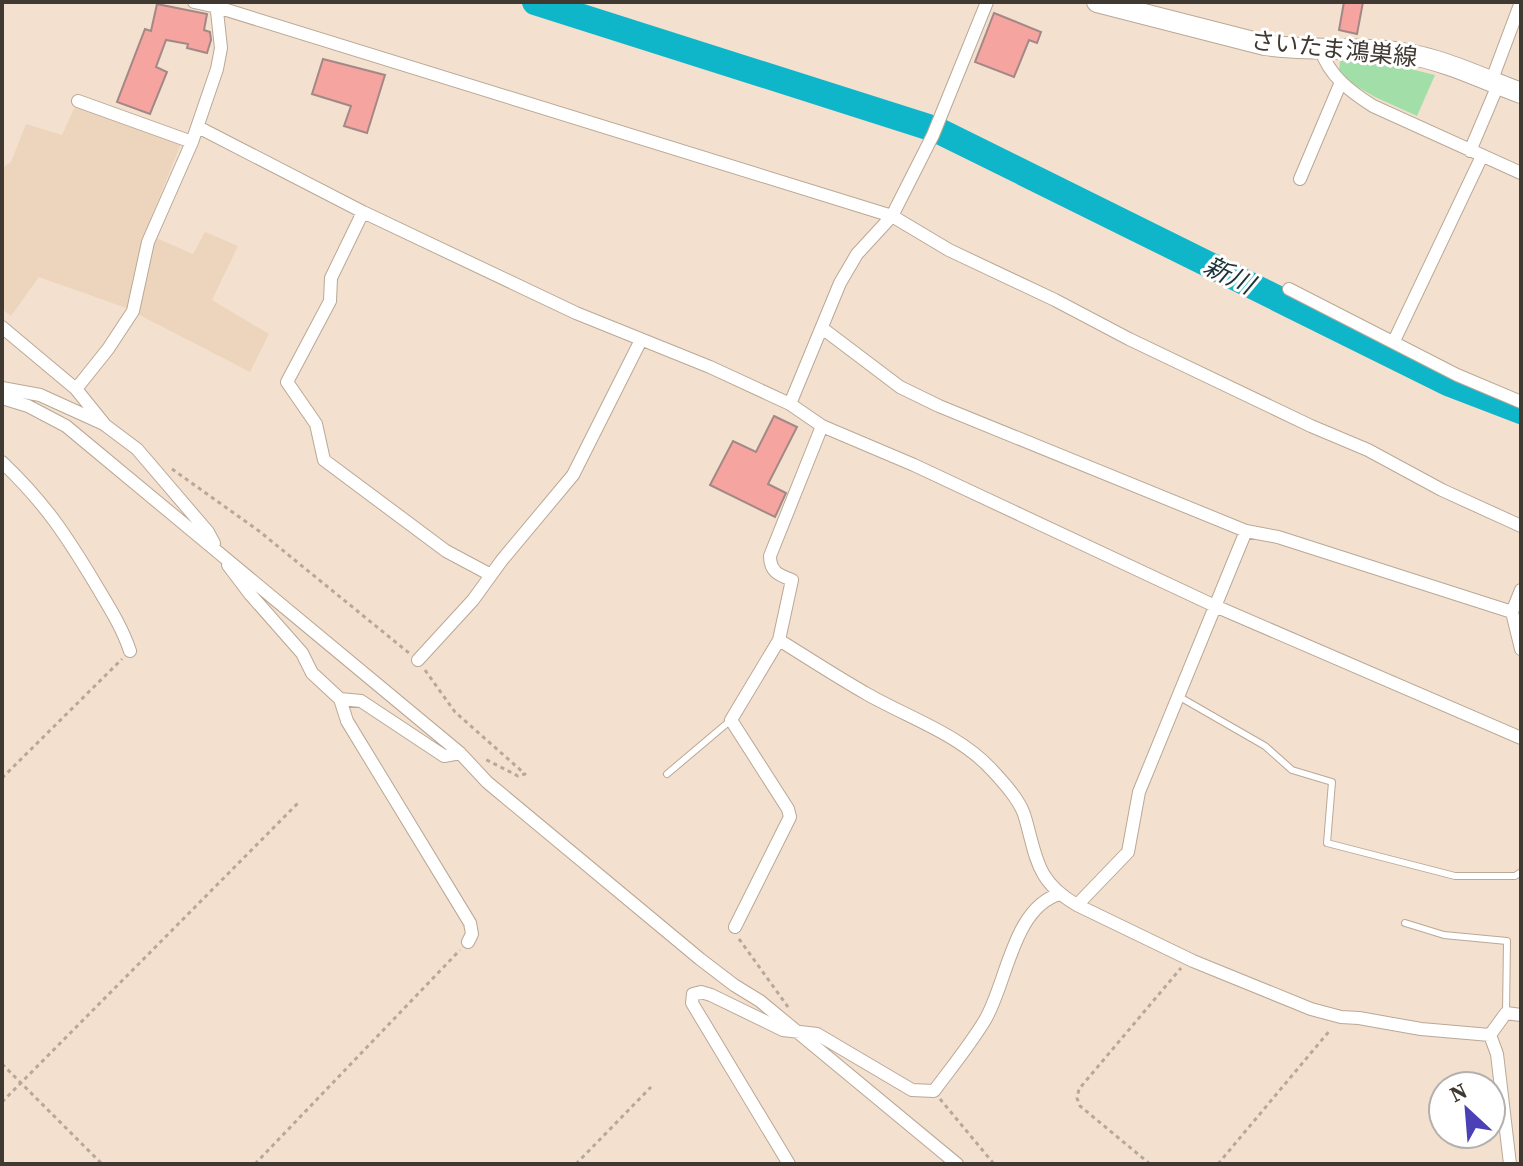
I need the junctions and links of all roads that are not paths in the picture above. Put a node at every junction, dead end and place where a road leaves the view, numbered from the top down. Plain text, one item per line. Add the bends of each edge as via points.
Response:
1 (194, 2) edge
2 (987, 2) edge
3 (1097, 2) edge
4 (1521, 2) edge
5 (217, 4) edge
6 (1321, 50) junction
7 (1341, 82) junction
8 (1494, 83) junction
9 (1521, 93) edge
10 (78, 101) dead end
11 (198, 127) junction
12 (192, 142) junction
13 (1476, 154) junction
14 (1521, 173) edge
15 (1300, 179) dead end
16 (363, 212) junction
17 (892, 216) junction
18 (1289, 289) dead end
19 (2, 327) edge
20 (822, 328) junction
21 (641, 340) junction
22 (1394, 341) junction
23 (2, 388) edge
24 (76, 389) junction
25 (2, 398) edge
26 (1521, 402) edge
27 (790, 404) junction
28 (105, 425) junction
29 (822, 426) junction
30 (2, 462) edge
31 (1521, 526) edge
32 (1246, 531) junction
33 (216, 549) junction
34 (491, 575) junction
35 (1521, 590) edge
36 (1215, 606) junction
37 (1512, 612) junction
38 (779, 640) junction
39 (1521, 649) edge
40 (130, 651) road end
41 (418, 660) road end
42 (1178, 696) junction
43 (340, 699) junction
44 (731, 720) junction
45 (1521, 738) edge
46 (460, 753) junction
47 (667, 774) dead end
48 (1521, 872) edge
49 (1060, 894) junction
50 (1077, 905) junction
51 (1405, 923) dead end
52 (735, 927) road end
53 (468, 942) road end
54 (1506, 1013) junction
55 (1521, 1015) edge
56 (800, 1034) junction
57 (1490, 1035) junction
58 (789, 1164) edge
59 (957, 1164) edge
60 (1510, 1164) edge

1 - 5 street
2 - 17 street via 933,135
3 - 6 main road, さいたま鴻巣線 via 1265,45
4 - 8 street
5 - 11 street via 221,48
5 - 17 street
6 - 7 street
6 - 8 main road, さいたま鴻巣線 via 1405,53
7 - 13 street via 1373,106
7 - 15 street
8 - 9 main road, さいたま鴻巣線
8 - 13 street
10 - 12 street
11 - 12 street
11 - 16 street
12 - 24 street via 148,242 133,311
13 - 14 street
13 - 22 street
16 - 21 street
16 - 34 street via 331,278 330,301 287,382 316,424 324,460 446,551
17 - 20 street via 857,254
17 - 31 street via 1129,339
18 - 22 street
19 - 24 street
20 - 27 street
20 - 32 street via 900,387 939,406
21 - 27 street
21 - 34 street via 573,475
22 - 26 street
23 - 28 street via 40,395
24 - 28 street
25 - 33 street via 66,426
27 - 29 street
28 - 33 street via 152,465
29 - 36 street
29 - 38 street via 770,556 774,572 792,580
30 - 40 street via 66,535 124,631
32 - 36 street
32 - 37 street
33 - 43 street via 302,653 312,673
33 - 46 street
34 - 41 street
35 - 37 street
36 - 42 street
36 - 45 street
37 - 39 street
38 - 44 street
38 - 49 street via 970,749 1018,802 1036,859
42 - 48 lane via 1265,746 1292,770 1332,782 1327,843 1455,876
42 - 50 street via 1139,792 1128,852
43 - 46 street via 361,701 444,756
43 - 53 street via 347,721 470,923
44 - 47 lane
44 - 52 street via 790,817
46 - 56 street via 487,782 700,959
49 - 50 street
49 - 56 street via 1034,910 987,1018 934,1091 912,1090 817,1034
50 - 57 street via 1288,1001 1341,1017
51 - 54 lane via 1444,935 1507,941
54 - 55 street
54 - 57 street
56 - 58 street via 711,995 693,994 692,1003
56 - 59 street
57 - 60 street via 1497,1054

